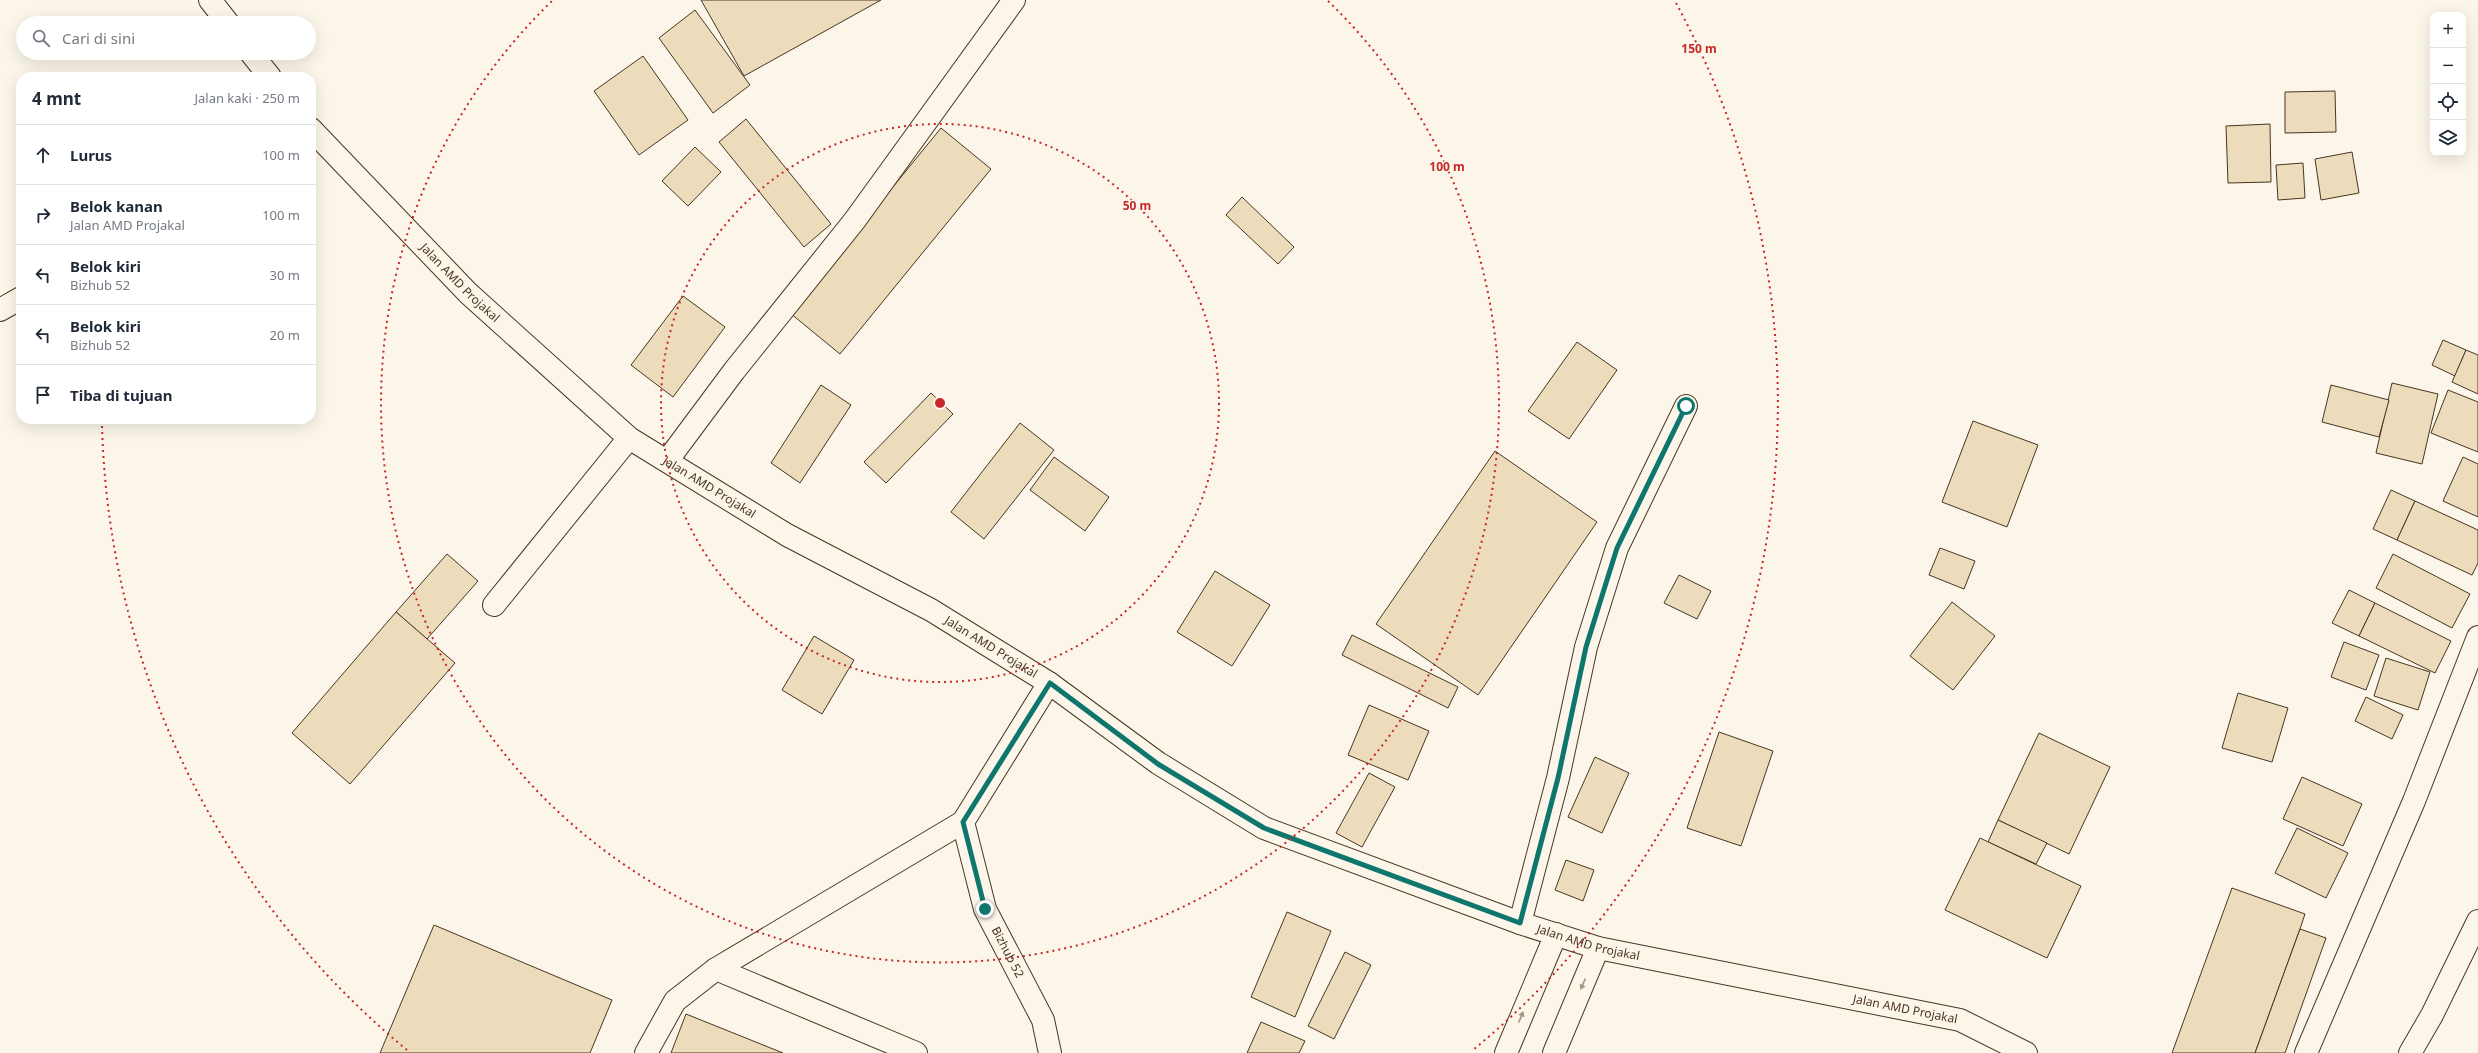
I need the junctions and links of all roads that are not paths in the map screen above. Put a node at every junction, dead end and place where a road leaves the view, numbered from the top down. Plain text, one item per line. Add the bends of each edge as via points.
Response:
1 (210, 0) edge
2 (1014, 0) edge
3 (223, 16) edge
4 (257, 60) edge
5 (266, 72) edge
6 (316, 141) edge
7 (16, 301) edge
8 (0, 310) edge
9 (1686, 406) dead end
10 (629, 438) junction
11 (667, 461) junction
12 (494, 605) dead end
13 (2478, 637) edge
14 (1050, 683) junction
15 (963, 822) junction
16 (2478, 921) edge
17 (1520, 923) junction
18 (1556, 934) junction
19 (1598, 948) junction
20 (716, 969) junction
21 (646, 1053) edge
22 (916, 1053) edge
23 (1050, 1053) edge
24 (1506, 1053) edge
25 (1554, 1053) edge
26 (2026, 1053) edge
27 (2306, 1053) edge
28 (2410, 1053) edge

1 - 3 main road
2 - 11 main road via 855,220 734,371
4 - 5 main road
6 - 10 main road, Jalan AMD Projakal via 468,293
7 - 8 main road
9 - 17 main road via 1617,548 1586,647 1558,778
10 - 11 main road, Jalan AMD Projakal
10 - 12 main road
11 - 14 main road, Jalan AMD Projakal via 787,535 931,610
13 - 27 main road via 2414,801
14 - 15 main road
14 - 17 main road, Jalan AMD Projakal via 1158,764 1264,828
15 - 20 main road
15 - 23 main road, Bizhub 52 via 985,909 1044,1020
16 - 28 main road via 2432,1015
17 - 18 main road, Jalan AMD Projakal
18 - 19 main road, Jalan AMD Projakal
24 -> 18 main road
19 -> 25 main road
19 - 26 main road, Jalan AMD Projakal via 1960,1020
20 - 21 main road via 674,1001
20 - 22 main road

